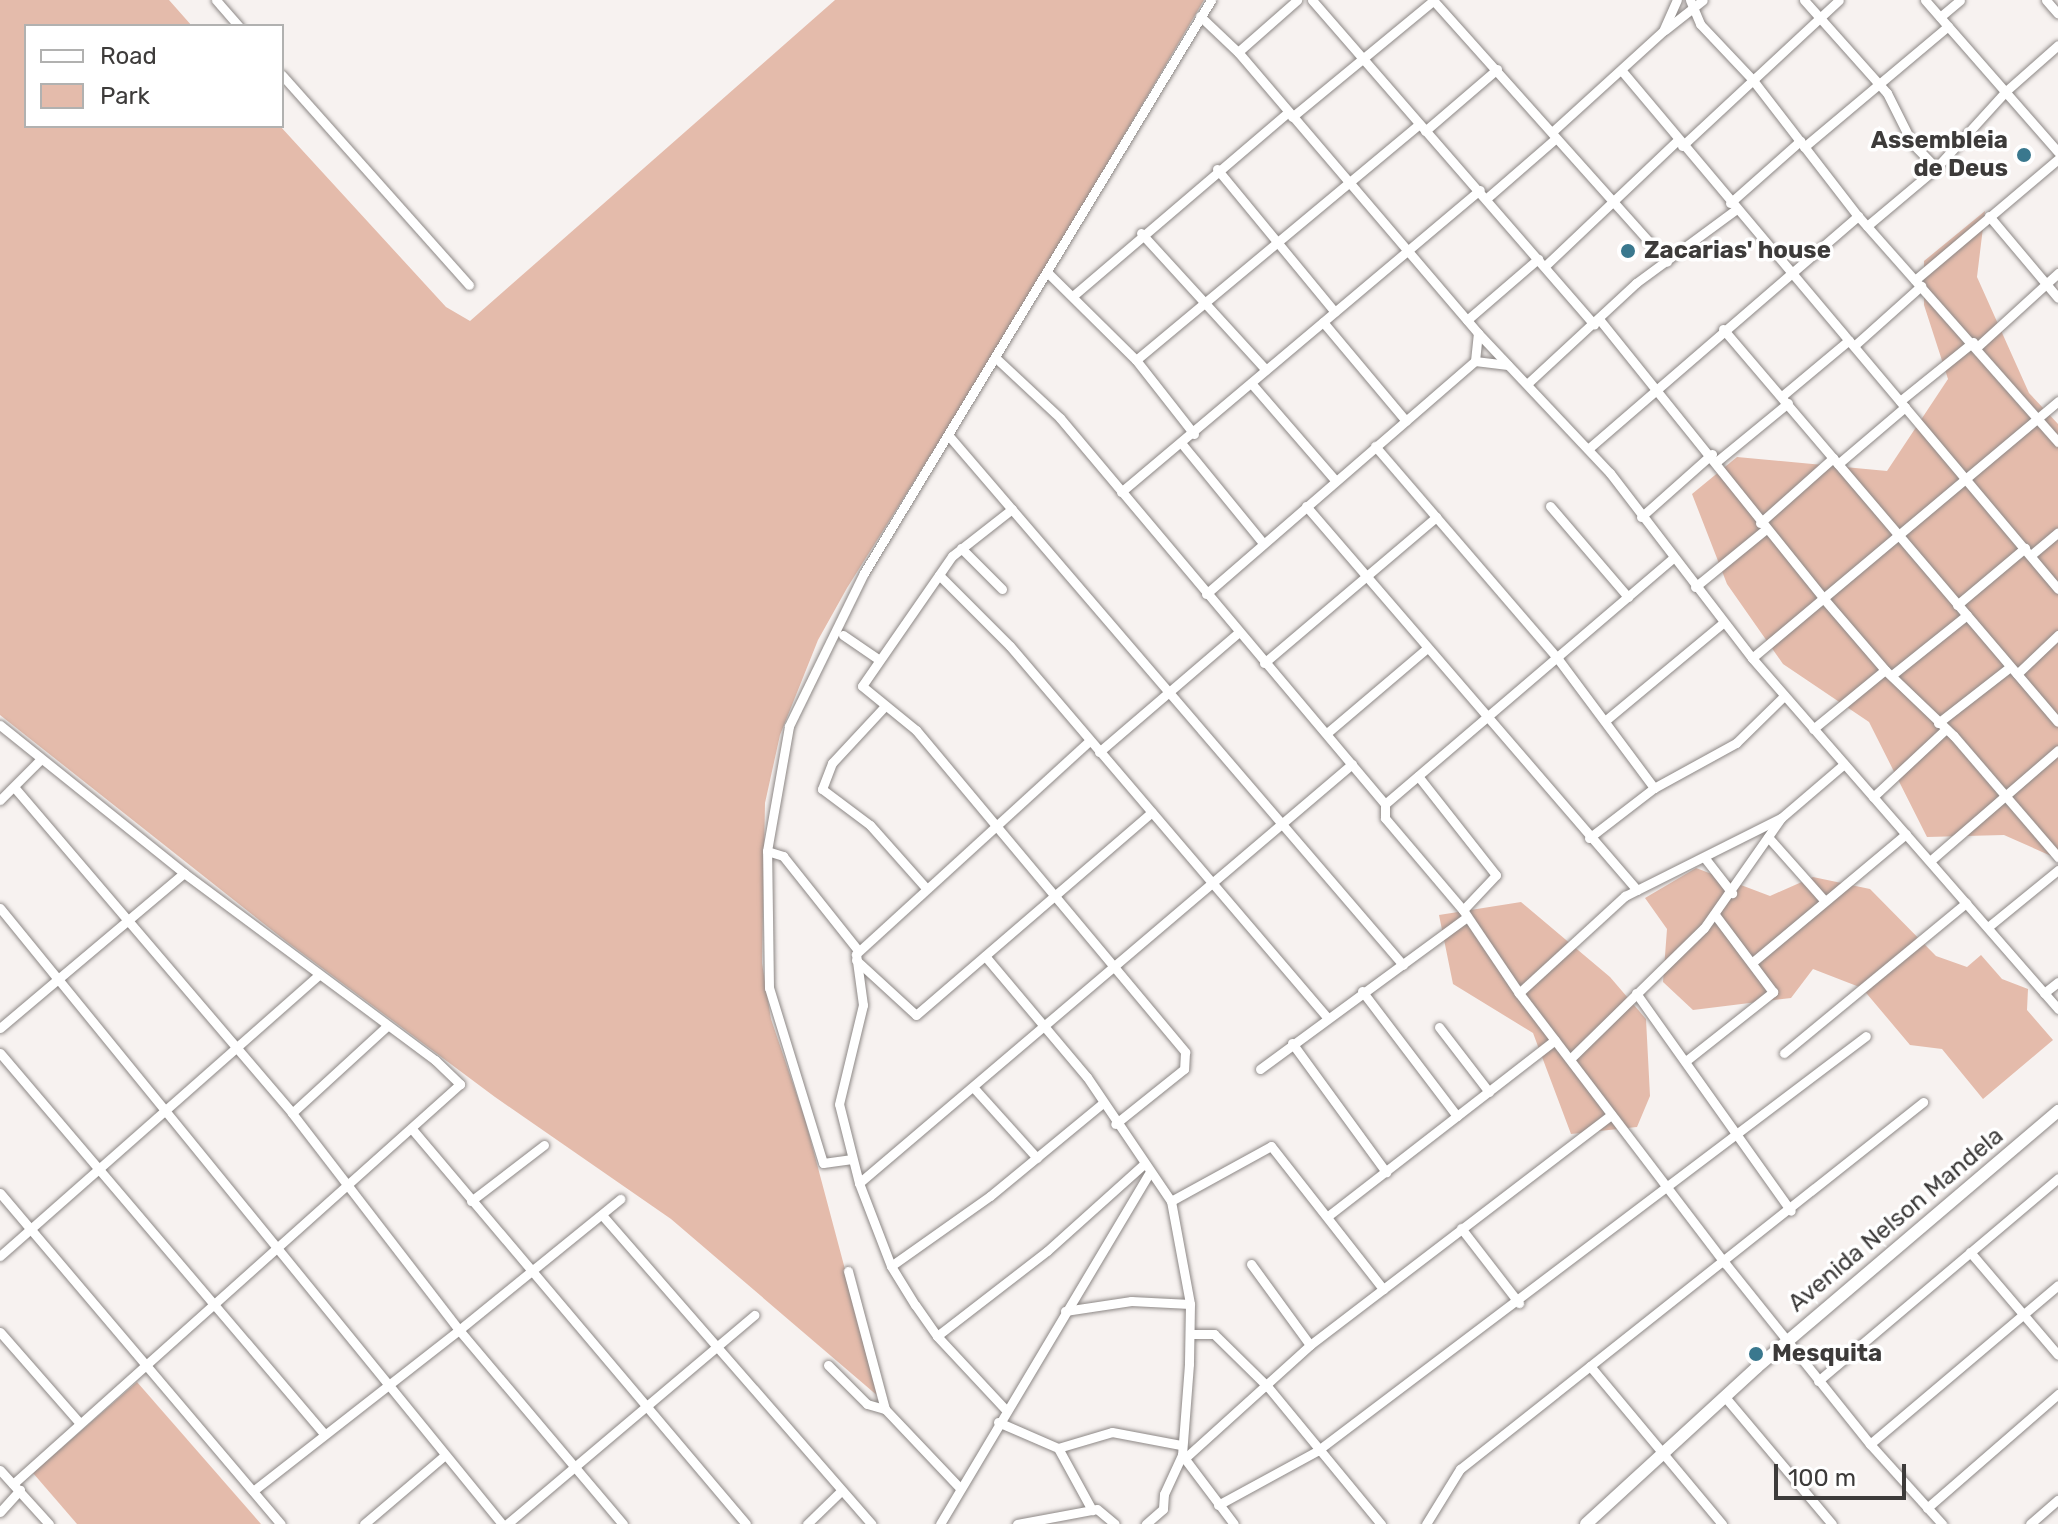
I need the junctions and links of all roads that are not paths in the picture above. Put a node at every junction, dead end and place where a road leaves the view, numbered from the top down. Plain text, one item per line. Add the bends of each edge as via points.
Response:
1 (216, 0) edge
2 (1211, 0) edge
3 (1297, 0) edge
4 (1312, 0) edge
5 (1434, 0) edge
6 (1677, 0) edge
7 (1703, 0) edge
8 (1804, 0) edge
9 (1839, 0) edge
10 (1925, 0) edge
11 (1960, 0) edge
12 (2046, 0) edge
13 (1692, 4) edge
14 (2058, 14) edge
15 (1200, 16) junction
16 (1819, 17) junction
17 (1940, 17) junction
18 (237, 24) edge
19 (1948, 26) junction
20 (1663, 31) junction
21 (2058, 45) edge
22 (1238, 52) junction
23 (1365, 60) junction
24 (1497, 69) junction
25 (1622, 71) junction
26 (284, 77) edge
27 (1752, 79) junction
28 (1878, 84) junction
29 (2006, 91) junction
30 (1290, 114) junction
31 (1422, 127) junction
32 (1554, 135) junction
33 (1680, 143) junction
34 (1802, 144) junction
35 (2058, 152) edge
36 (2058, 159) edge
37 (1936, 168) junction
38 (1217, 169) junction
39 (1349, 182) junction
40 (1484, 194) junction
41 (1611, 202) junction
42 (1732, 206) junction
43 (1858, 216) junction
44 (1989, 216) junction
45 (1867, 226) junction
46 (1141, 233) junction
47 (1274, 240) junction
48 (1409, 254) junction
49 (1667, 262) junction
50 (1541, 263) junction
51 (1790, 273) junction
52 (2058, 273) edge
53 (1049, 274) junction
54 (1918, 283) junction
55 (2046, 284) junction
56 (469, 285) dead end
57 (1074, 295) junction
58 (2058, 298) edge
59 (1202, 301) junction
60 (1335, 312) junction
61 (1467, 320) junction
62 (1323, 322) junction
63 (1596, 322) junction
64 (1723, 329) junction
65 (1478, 333) junction
66 (1852, 342) junction
67 (1975, 344) junction
68 (997, 359) junction
69 (1136, 360) junction
70 (1475, 361) junction
71 (1508, 365) junction
72 (1266, 370) junction
73 (1251, 383) junction
74 (1527, 384) junction
75 (1657, 388) junction
76 (1785, 400) junction
77 (2058, 401) edge
78 (1903, 404) junction
79 (2039, 418) junction
80 (1406, 421) junction
81 (1194, 434) junction
82 (949, 436) junction
83 (2058, 442) edge
84 (1182, 444) junction
85 (1375, 446) junction
86 (1588, 449) junction
87 (1714, 458) junction
88 (1836, 461) junction
89 (1966, 478) junction
90 (1335, 480) junction
91 (1121, 492) junction
92 (1306, 506) junction
93 (1550, 506) dead end
94 (1012, 509) junction
95 (1436, 517) junction
96 (1641, 517) junction
97 (1763, 526) junction
98 (2058, 532) edge
99 (1898, 534) junction
100 (1263, 543) junction
101 (961, 548) junction
102 (2028, 552) junction
103 (1672, 559) junction
104 (939, 575) junction
105 (1366, 579) junction
106 (1695, 587) junction
107 (1002, 589) dead end
108 (2058, 589) edge
109 (1206, 594) junction
110 (1628, 597) junction
111 (1824, 599) junction
112 (1957, 605) junction
113 (1967, 615) junction
114 (1723, 623) junction
115 (1238, 633) junction
116 (843, 635) dead end
117 (2058, 635) edge
118 (1426, 649) junction
119 (1752, 658) junction
120 (878, 659) junction
121 (1558, 659) junction
122 (1264, 663) junction
123 (2014, 670) junction
124 (1888, 672) junction
125 (1170, 692) junction
126 (1784, 696) junction
127 (885, 706) junction
128 (1488, 720) junction
129 (1606, 720) junction
130 (2058, 722) edge
131 (0, 725) edge
132 (1942, 726) junction
133 (1813, 729) junction
134 (1327, 733) junction
135 (1089, 741) junction
136 (2058, 750) edge
137 (1099, 752) junction
138 (41, 759) junction
139 (1352, 764) junction
140 (1844, 764) junction
141 (1418, 776) junction
142 (14, 787) junction
143 (1654, 788) junction
144 (2006, 795) junction
145 (1873, 797) junction
146 (0, 800) edge
147 (1385, 804) junction
148 (1152, 812) junction
149 (1781, 818) junction
150 (995, 824) junction
151 (1282, 824) junction
152 (1758, 830) junction
153 (1906, 834) junction
154 (1589, 838) junction
155 (1770, 838) junction
156 (767, 851) junction
157 (1704, 857) junction
158 (2058, 857) edge
159 (1930, 861) junction
160 (2058, 870) edge
161 (184, 873) junction
162 (1211, 884) junction
163 (925, 887) junction
164 (1637, 890) junction
165 (1732, 893) junction
166 (1055, 894) junction
167 (1824, 900) junction
168 (1966, 903) junction
169 (0, 908) edge
170 (1465, 914) junction
171 (1716, 916) junction
172 (132, 921) junction
173 (1988, 927) junction
174 (857, 949) junction
175 (985, 956) junction
176 (856, 960) junction
177 (1754, 961) junction
178 (1403, 965) junction
179 (1113, 968) junction
180 (319, 975) junction
181 (58, 979) junction
182 (2058, 982) edge
183 (1362, 991) junction
184 (1519, 993) junction
185 (1636, 993) junction
186 (2044, 993) junction
187 (2058, 1009) edge
188 (1327, 1017) junction
189 (387, 1026) junction
190 (1044, 1027) junction
191 (1439, 1027) dead end
192 (0, 1028) edge
193 (1866, 1036) dead end
194 (1555, 1040) junction
195 (1292, 1043) junction
196 (238, 1050) junction
197 (0, 1053) edge
198 (1784, 1053) dead end
199 (1570, 1059) junction
200 (1687, 1060) junction
201 (1260, 1069) dead end
202 (974, 1088) junction
203 (1489, 1092) junction
204 (1923, 1102) dead end
205 (1103, 1103) junction
206 (165, 1111) junction
207 (2058, 1111) edge
208 (292, 1113) junction
209 (1611, 1115) junction
210 (1457, 1116) junction
211 (1115, 1124) junction
212 (412, 1129) junction
213 (1739, 1134) junction
214 (544, 1145) dead end
215 (1037, 1158) junction
216 (852, 1159) junction
217 (1147, 1168) junction
218 (98, 1169) junction
219 (1386, 1172) junction
220 (2058, 1178) edge
221 (859, 1183) junction
222 (347, 1184) junction
223 (1669, 1187) junction
224 (0, 1193) edge
225 (620, 1199) dead end
226 (471, 1201) junction
227 (1171, 1201) junction
228 (1791, 1211) junction
229 (602, 1215) junction
230 (1328, 1216) junction
231 (32, 1226) junction
232 (1461, 1228) junction
233 (278, 1245) junction
234 (1970, 1252) junction
235 (0, 1256) edge
236 (1725, 1263) junction
237 (1251, 1264) dead end
238 (891, 1266) junction
239 (848, 1271) dead end
240 (530, 1272) junction
241 (2058, 1285) edge
242 (1383, 1289) junction
243 (213, 1301) junction
244 (1519, 1303) junction
245 (1190, 1304) junction
246 (1065, 1311) junction
247 (2023, 1313) junction
248 (754, 1315) dead end
249 (459, 1330) junction
250 (0, 1332) edge
251 (1191, 1334) junction
252 (937, 1336) junction
253 (1787, 1342) junction
254 (1310, 1345) junction
255 (719, 1346) junction
256 (2058, 1355) edge
257 (143, 1362) junction
258 (828, 1365) dead end
259 (1590, 1366) junction
260 (1818, 1381) junction
261 (385, 1385) junction
262 (1268, 1387) junction
263 (2058, 1394) edge
264 (1725, 1397) junction
265 (646, 1406) junction
266 (885, 1409) junction
267 (1005, 1409) junction
268 (78, 1421) junction
269 (998, 1422) junction
270 (323, 1433) junction
271 (1870, 1444) junction
272 (1058, 1448) junction
273 (1317, 1451) junction
274 (1182, 1453) junction
275 (444, 1456) junction
276 (1662, 1456) junction
277 (574, 1466) junction
278 (0, 1470) edge
279 (16, 1487) junction
280 (960, 1488) junction
281 (253, 1491) junction
282 (840, 1492) junction
283 (2058, 1500) edge
284 (1218, 1505) junction
285 (1927, 1508) junction
286 (1092, 1510) junction
287 (0, 1512) edge
288 (1595, 1521) edge
289 (49, 1524) edge
290 (281, 1524) edge
291 (364, 1524) edge
292 (504, 1524) edge
293 (623, 1524) edge
294 (746, 1524) edge
295 (807, 1524) edge
296 (872, 1524) edge
297 (942, 1524) edge
298 (1017, 1524) edge
299 (1115, 1524) edge
300 (1146, 1524) edge
301 (1234, 1524) edge
302 (1381, 1524) edge
303 (1426, 1524) edge
304 (1722, 1524) edge
305 (1832, 1524) edge
306 (1942, 1524) edge
307 (2030, 1524) edge

1 - 18 street
2 - 15 street
3 - 22 street
4 - 23 street
5 - 23 street
5 - 24 street
6 - 20 street
7 - 13 street
8 - 16 street
9 - 16 street
10 - 17 street
11 - 17 street
12 - 14 street
13 - 20 street
13 - 27 street via 1703,28
15 - 22 street
15 - 53 street
16 - 27 street
16 - 28 street
17 - 19 street
19 - 28 street
19 - 29 street
20 - 25 street
21 - 29 street
22 - 30 street
23 - 30 street via 1353,63
23 - 31 street
24 - 31 street
24 - 32 street
25 - 32 street
25 - 33 street
26 - 56 street
27 - 33 street
27 - 34 street
28 - 34 street
28 - 37 street via 1894,102 1912,143
29 - 35 street
29 - 37 street
30 - 38 street
30 - 39 street
31 - 39 street
31 - 40 street
32 - 40 street
32 - 41 street
33 - 41 street
33 - 42 street
34 - 42 street
34 - 43 street
36 - 44 street
37 - 45 street
38 - 46 street
38 - 47 street
39 - 47 street
39 - 48 street
40 - 48 street
40 - 50 street
41 - 49 street
41 - 50 street
42 - 49 street
42 - 51 street
43 - 45 street
43 - 51 street
44 - 54 street
44 - 55 street
45 - 54 street
46 - 57 street
46 - 59 street
47 - 59 street
47 - 60 street
48 - 60 street
48 - 61 street
49 - 63 street
50 - 61 street
50 - 63 street
51 - 64 street
51 - 66 street
52 - 55 street
53 - 57 street
53 - 68 street
54 - 66 street
54 - 67 street
55 - 58 street
55 - 67 street
57 - 69 street
59 - 69 street
59 - 72 street
60 - 62 street
61 - 65 street
62 - 72 street
62 - 80 street
63 - 74 street
63 - 75 street
64 - 75 street
64 - 76 street
65 - 70 street
65 - 71 street
66 - 76 street
66 - 78 street
67 - 78 street
67 - 79 street
68 - 82 street
68 - 91 street via 1029,385
69 - 81 street
70 - 71 street
70 - 80 street
71 - 74 street
72 - 73 street
73 - 81 street
73 - 90 street
74 - 86 street
75 - 86 street
75 - 87 street
76 - 87 street
76 - 88 street
77 - 79 street
78 - 88 street
78 - 89 street
79 - 83 street
79 - 89 street
80 - 85 street
81 - 84 street
82 - 94 street
82 - 156 street via 845,606 804,689 782,750
84 - 91 street
84 - 100 street
85 - 90 street
85 - 95 street
86 - 96 street
87 - 96 street
87 - 97 street
88 - 97 street
88 - 99 street
89 - 99 street
89 - 102 street
90 - 92 street
91 - 109 street
92 - 100 street
92 - 105 street
93 - 110 street
94 - 101 street
94 - 125 street
95 - 105 street
95 - 121 street
96 - 103 street
97 - 106 street
97 - 111 street
98 - 102 street
99 - 111 street
99 - 112 street
100 - 109 street
101 - 104 street
101 - 107 street
102 - 108 street
102 - 112 street
103 - 106 street
103 - 110 street
104 - 120 street
104 - 135 street via 1010,646
105 - 118 street
105 - 122 street
106 - 114 street
109 - 115 street
110 - 121 street
111 - 119 street
111 - 124 street
112 - 113 street
113 - 123 street
113 - 124 street
114 - 119 street
114 - 129 street
115 - 122 street
115 - 125 street
116 - 120 street
117 - 123 street
118 - 128 street
118 - 134 street
119 - 126 street
120 - 127 street via 862,686
121 - 128 street
121 - 129 street
122 - 134 street
123 - 130 street
123 - 132 street
124 - 132 street
124 - 133 street
125 - 137 street
125 - 151 street
126 - 133 street
126 - 143 street via 1729,748
127 - 150 street via 907,720
127 - 163 street via 832,763 822,789 880,834
128 - 141 street
128 - 154 street
129 - 143 street
131 - 138 street
132 - 144 street
132 - 145 street
133 - 140 street
134 - 139 street
135 - 137 street
135 - 150 street
136 - 144 street
137 - 148 street
138 - 142 street
138 - 161 street
139 - 147 street
139 - 151 street
140 - 145 street
140 - 149 street
141 - 147 street
141 - 170 street via 1496,875
142 - 146 street
142 - 172 street
143 - 154 street
144 - 158 street
144 - 159 street
145 - 153 street
147 - 170 street via 1385,818
148 - 162 street
148 - 166 street
149 - 152 street
149 - 155 street
150 - 163 street
150 - 166 street
151 - 162 street
151 - 178 street
152 - 155 street
152 - 157 street
153 - 159 street
153 - 167 street
154 - 164 street
155 - 165 street
155 - 167 street
156 - 174 street via 783,856
156 - 216 street via 765,935 774,1017 823,1163
157 - 164 street
157 - 165 street
159 - 168 street
160 - 173 street
161 - 172 street
161 - 180 street
162 - 179 street
162 - 188 street
163 - 174 street
164 - 184 street via 1610,908
165 - 171 street
166 - 175 street
166 - 179 street
167 - 177 street
168 - 173 street
168 - 198 street
169 - 181 street
170 - 178 street
170 - 184 street
171 - 177 street
171 - 185 street
172 - 181 street
172 - 196 street
173 - 186 street
174 - 176 street
175 - 176 street via 916,1015
175 - 190 street
176 - 216 street via 863,1005 839,1104
177 - 200 street via 1772,987 1771,996
178 - 183 street
179 - 190 street
179 - 211 street via 1187,1059 1184,1069
180 - 189 street
180 - 196 street
181 - 192 street
181 - 206 street
182 - 186 street
183 - 188 street
183 - 210 street
184 - 194 street
185 - 199 street
185 - 200 street
186 - 187 street
188 - 195 street
189 - 208 street
189 - 212 street via 459,1080 456,1092
190 - 202 street
190 - 205 street
191 - 203 street
193 - 213 street
194 - 199 street
194 - 203 street
195 - 201 street
195 - 219 street
196 - 206 street
196 - 208 street
197 - 218 street
199 - 209 street
200 - 213 street
202 - 215 street
202 - 221 street
203 - 210 street
204 - 228 street
205 - 211 street
205 - 215 street
206 - 218 street
206 - 233 street
207 - 253 street, Avenida Nelson Mandela
208 - 222 street
209 - 223 street
209 - 232 street
210 - 219 street
211 - 217 street
212 - 222 street
212 - 226 street
213 - 223 street
213 - 228 street
214 - 226 street
215 - 238 street
216 - 221 street
217 - 227 street
217 - 246 street
217 - 252 street
218 - 231 street
218 - 243 street
219 - 230 street
220 - 234 street
221 - 238 street
222 - 233 street
222 - 249 street
223 - 236 street
223 - 244 street
224 - 231 street
225 - 229 street
226 - 240 street
227 - 230 street via 1271,1146
227 - 245 street
228 - 236 street
229 - 240 street
229 - 255 street
230 - 242 street
231 - 235 street
231 - 257 street
232 - 242 street
232 - 244 street
233 - 243 street
233 - 261 street
234 - 247 street
234 - 260 street
236 - 253 street
236 - 259 street
237 - 254 street
238 - 252 street
239 - 266 street
240 - 249 street
240 - 265 street
241 - 247 street
242 - 254 street
243 - 257 street
243 - 270 street
244 - 273 street
245 - 246 street via 1131,1301
245 - 251 street
246 - 267 street
247 - 256 street
247 - 271 street
248 - 255 street
249 - 261 street
249 - 277 street
250 - 268 street
251 - 262 street via 1214,1334
251 - 274 street
252 - 267 street
253 - 260 street
253 - 264 street, Avenida Nelson Mandela
254 - 262 street
255 - 265 street
255 - 282 street
257 - 268 street
257 - 281 street
258 - 266 street via 867,1404
259 - 276 street
259 - 303 street via 1460,1469
260 - 271 street
261 - 270 street
261 - 275 street
262 - 273 street
262 - 274 street
263 - 285 street
264 - 276 street, Avenida Nelson Mandela
264 - 305 street
265 - 277 street
265 - 294 street
266 - 280 street
267 - 269 street
268 - 279 street
269 - 272 street
269 - 280 street
270 - 281 street
271 - 285 street
272 - 274 street via 1112,1432
272 - 286 street
273 - 284 street
273 - 302 street
274 - 284 street
274 - 300 street via 1163,1509
275 - 291 street
275 - 292 street
276 - 288 street, Avenida Nelson Mandela
276 - 304 street
277 - 292 street
277 - 293 street
278 - 279 street
279 - 287 street
279 - 289 street
280 - 297 street
281 - 290 street
282 - 295 street
282 - 296 street
283 - 307 street
284 - 301 street
285 - 306 street
286 - 298 street
286 - 299 street via 1102,1509

